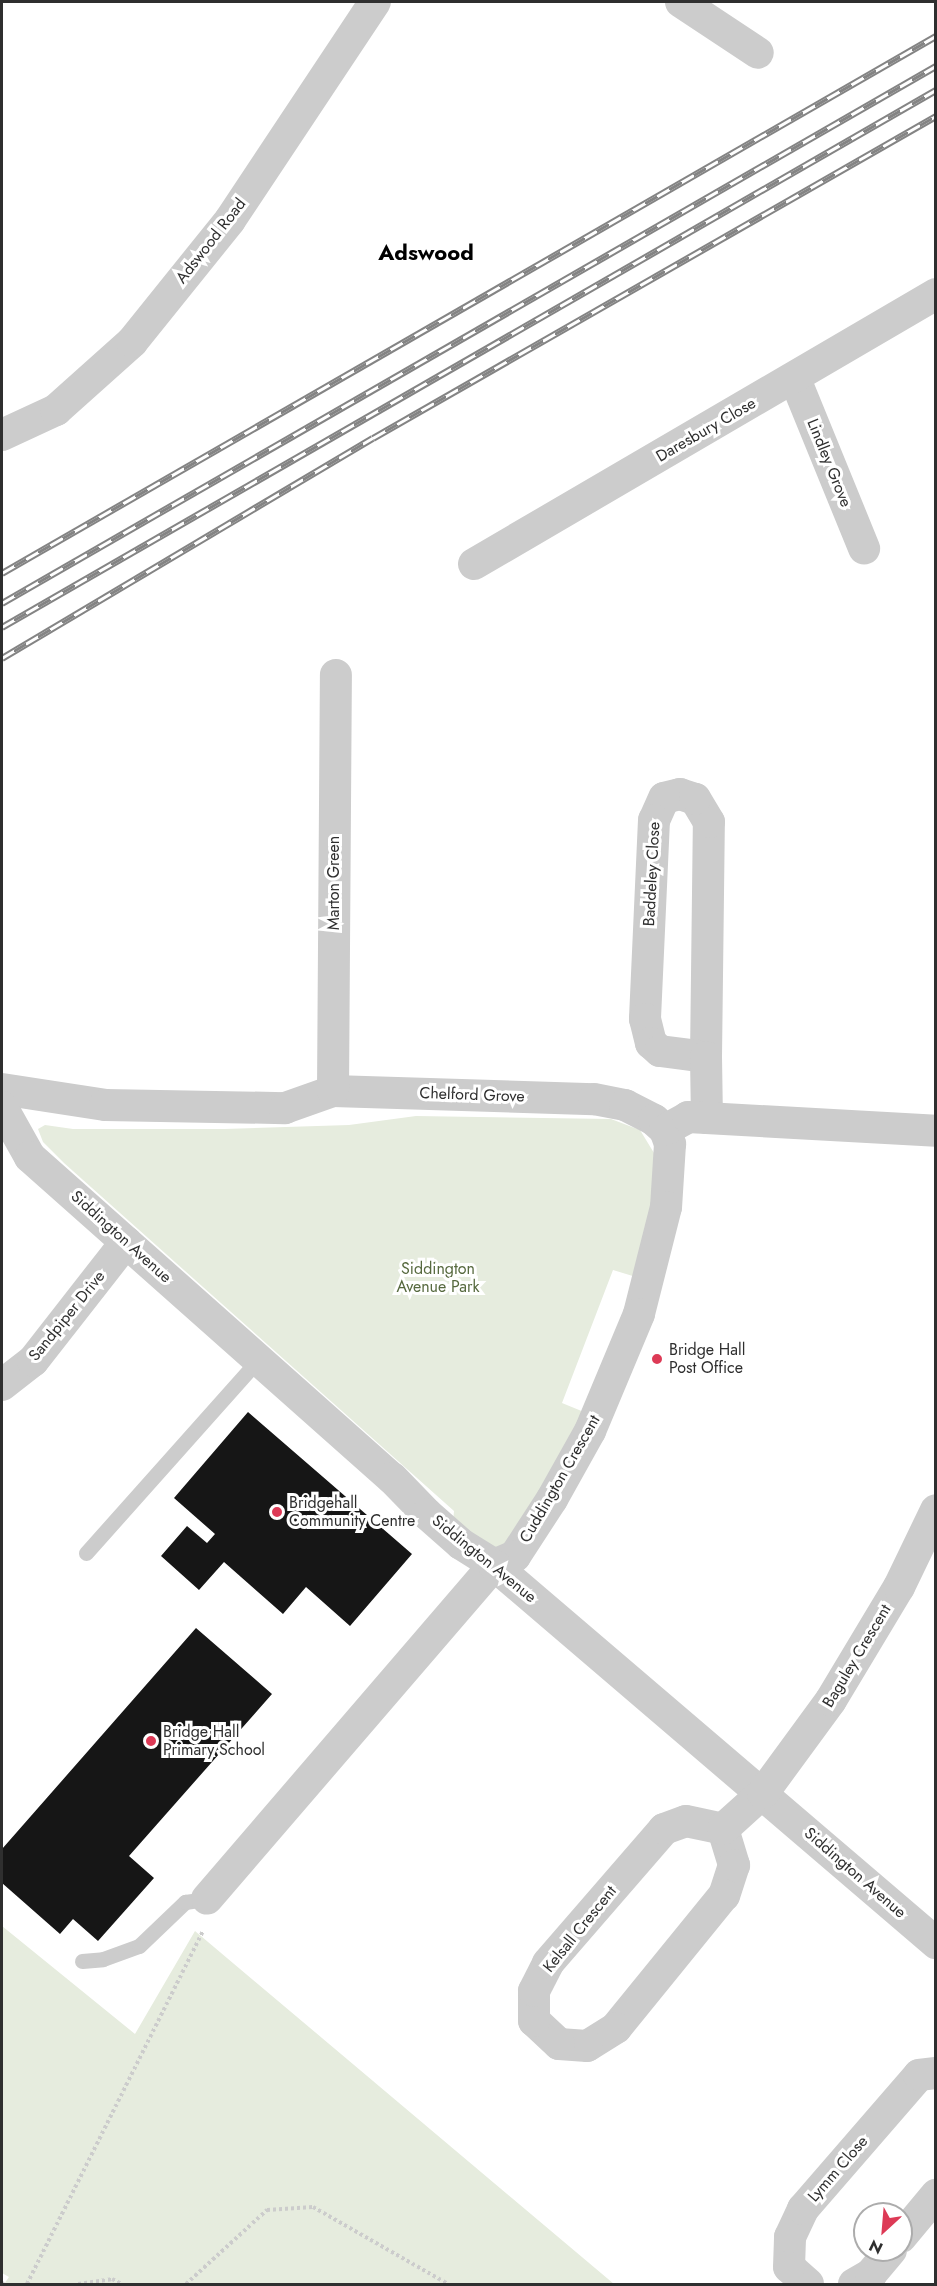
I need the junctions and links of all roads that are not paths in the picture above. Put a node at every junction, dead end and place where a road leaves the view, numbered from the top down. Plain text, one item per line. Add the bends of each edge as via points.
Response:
1 (375, 2) edge
2 (681, 2) edge
3 (758, 53) dead end
4 (936, 294) edge
5 (795, 378) junction
6 (2, 435) edge
7 (864, 548) dead end
8 (474, 564) dead end
9 (336, 675) dead end
10 (706, 1057) junction
11 (2, 1089) edge
12 (333, 1091) junction
13 (2, 1107) edge
14 (707, 1118) junction
15 (665, 1130) junction
16 (936, 1131) edge
17 (126, 1242) junction
18 (259, 1359) junction
19 (2, 1385) edge
20 (936, 1510) edge
21 (86, 1553) dead end
22 (494, 1566) junction
23 (763, 1793) junction
24 (723, 1829) junction
25 (207, 1899) joint
26 (936, 1943) edge
27 (82, 1961) dead end
28 (936, 2073) edge
29 (936, 2195) edge
30 (913, 2223) edge
31 (881, 2262) edge
32 (808, 2284) edge
33 (854, 2284) edge

1 - 6 street, Adswood Road via 230,220 132,342 56,410
2 - 3 street
4 - 5 street, Daresbury Close
5 - 7 street, Lindley Grove
5 - 8 street, Daresbury Close
9 - 12 street, Marton Green
10 - 10 street, Baddeley Close via 709,822 695,799 680,794 664,798 654,820 645,1019 651,1043 660,1051
10 - 14 street, Baddeley Close
11 - 12 street, Chelford Grove via 105,1105 285,1108
12 - 15 street, Chelford Grove via 594,1099 625,1105
13 - 17 street, Siddington Avenue via 30,1157
14 - 15 street via 688,1117
14 - 16 street
15 - 22 street, Cuddington Crescent via 672,1157 666,1207 626,1351 590,1431 552,1499 515,1556
17 - 18 street, Siddington Avenue
17 - 19 street, Sandpiper Drive via 33,1362
18 - 21 lane
18 - 22 street, Siddington Avenue via 461,1544
20 - 23 street, Baguley Crescent via 899,1587 831,1700
22 - 23 street, Siddington Avenue
22 - 25 street, Cuddington Crescent
23 - 24 street
23 - 26 street, Siddington Avenue
24 - 24 street, Kelsall Crescent via 734,1865 723,1895 616,2028 587,2046 559,2044 534,2021 534,1991 548,1963 664,1829 686,1821
25 - 27 lane via 185,1902 139,1946 103,1959
28 - 32 street, Lymm Close via 919,2075 803,2209 790,2237 789,2267
29 - 30 street
31 - 33 street

